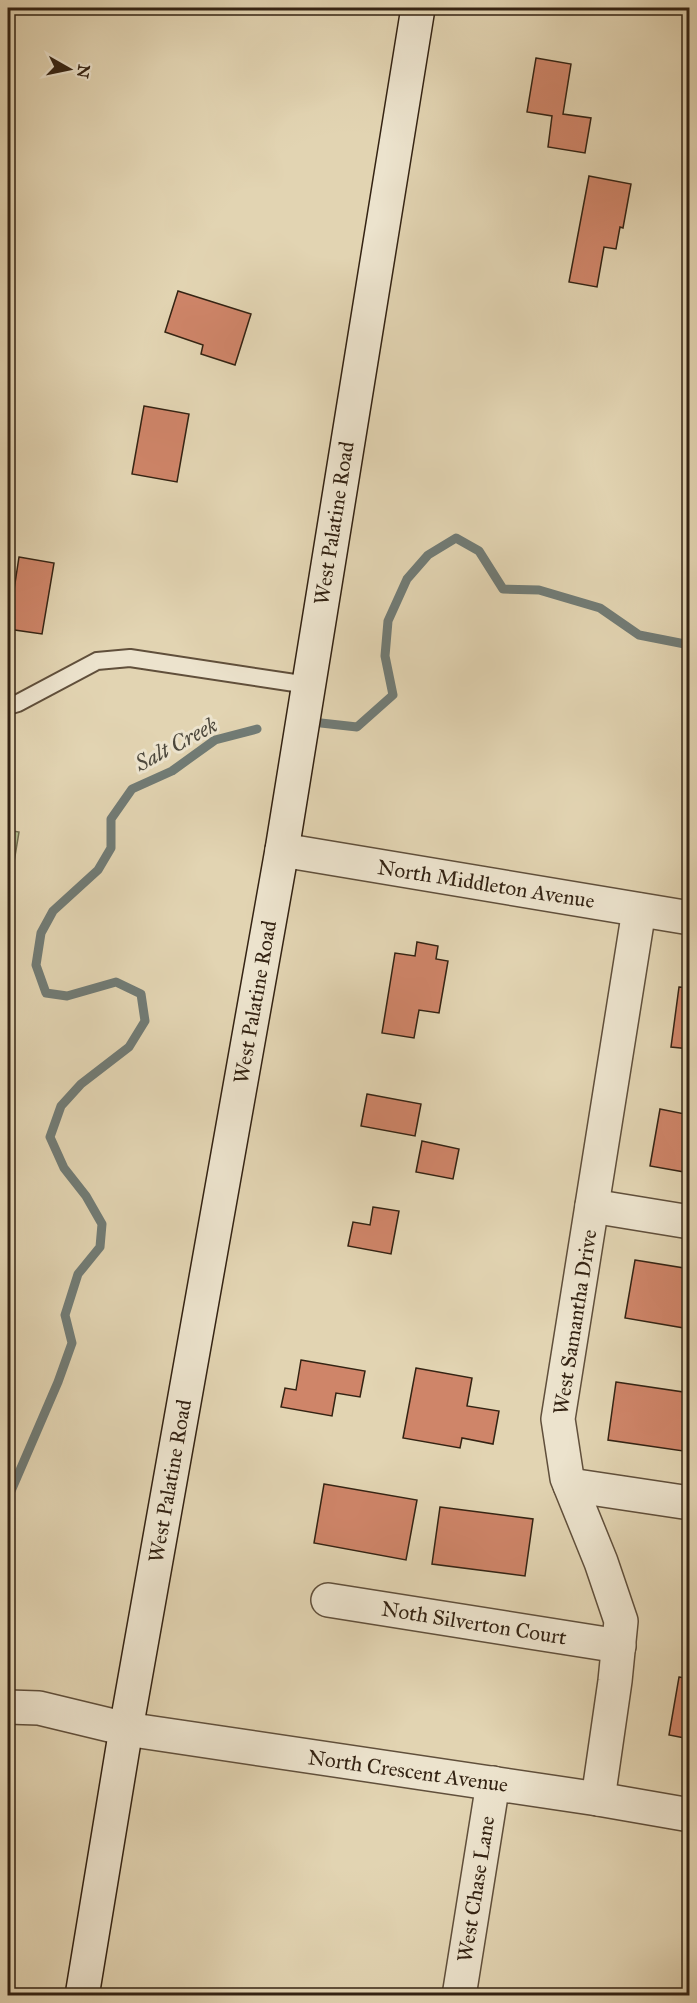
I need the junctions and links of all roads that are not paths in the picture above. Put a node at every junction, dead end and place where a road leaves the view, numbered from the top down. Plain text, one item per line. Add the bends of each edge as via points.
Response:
1 (418, 8) edge
2 (308, 685) junction
3 (8, 706) edge
4 (282, 850) junction
5 (639, 910) junction
6 (690, 918) edge
7 (592, 1206) junction
8 (690, 1222) edge
9 (570, 1485) junction
10 (690, 1503) edge
11 (328, 1600) dead end
12 (619, 1646) junction
13 (8, 1707) edge
14 (126, 1729) junction
15 (493, 1783) junction
16 (598, 1799) junction
17 (690, 1815) edge
18 (82, 1995) edge
19 (459, 1995) edge

1 - 2 street, West Palatine Road
2 - 3 lane via 130,658 96,662
2 - 4 street, West Palatine Road
4 - 5 street, North Middleton Avenue
4 - 14 street, West Palatine Road
5 - 6 street, North Middleton Avenue
5 - 7 street, West Samantha Drive
7 - 8 street
7 - 9 street, West Samantha Drive via 558,1419
9 - 10 street
9 - 12 street, West Samantha Drive via 621,1621
11 - 12 street, Noth Silverton Court
12 - 16 street, West Samantha Drive
13 - 14 street, North Crescent Avenue via 39,1708
14 - 15 street, North Crescent Avenue
14 - 18 street, West Palatine Road
15 - 16 street, North Crescent Avenue
15 - 19 street, West Chase Lane
16 - 17 street, North Crescent Avenue

